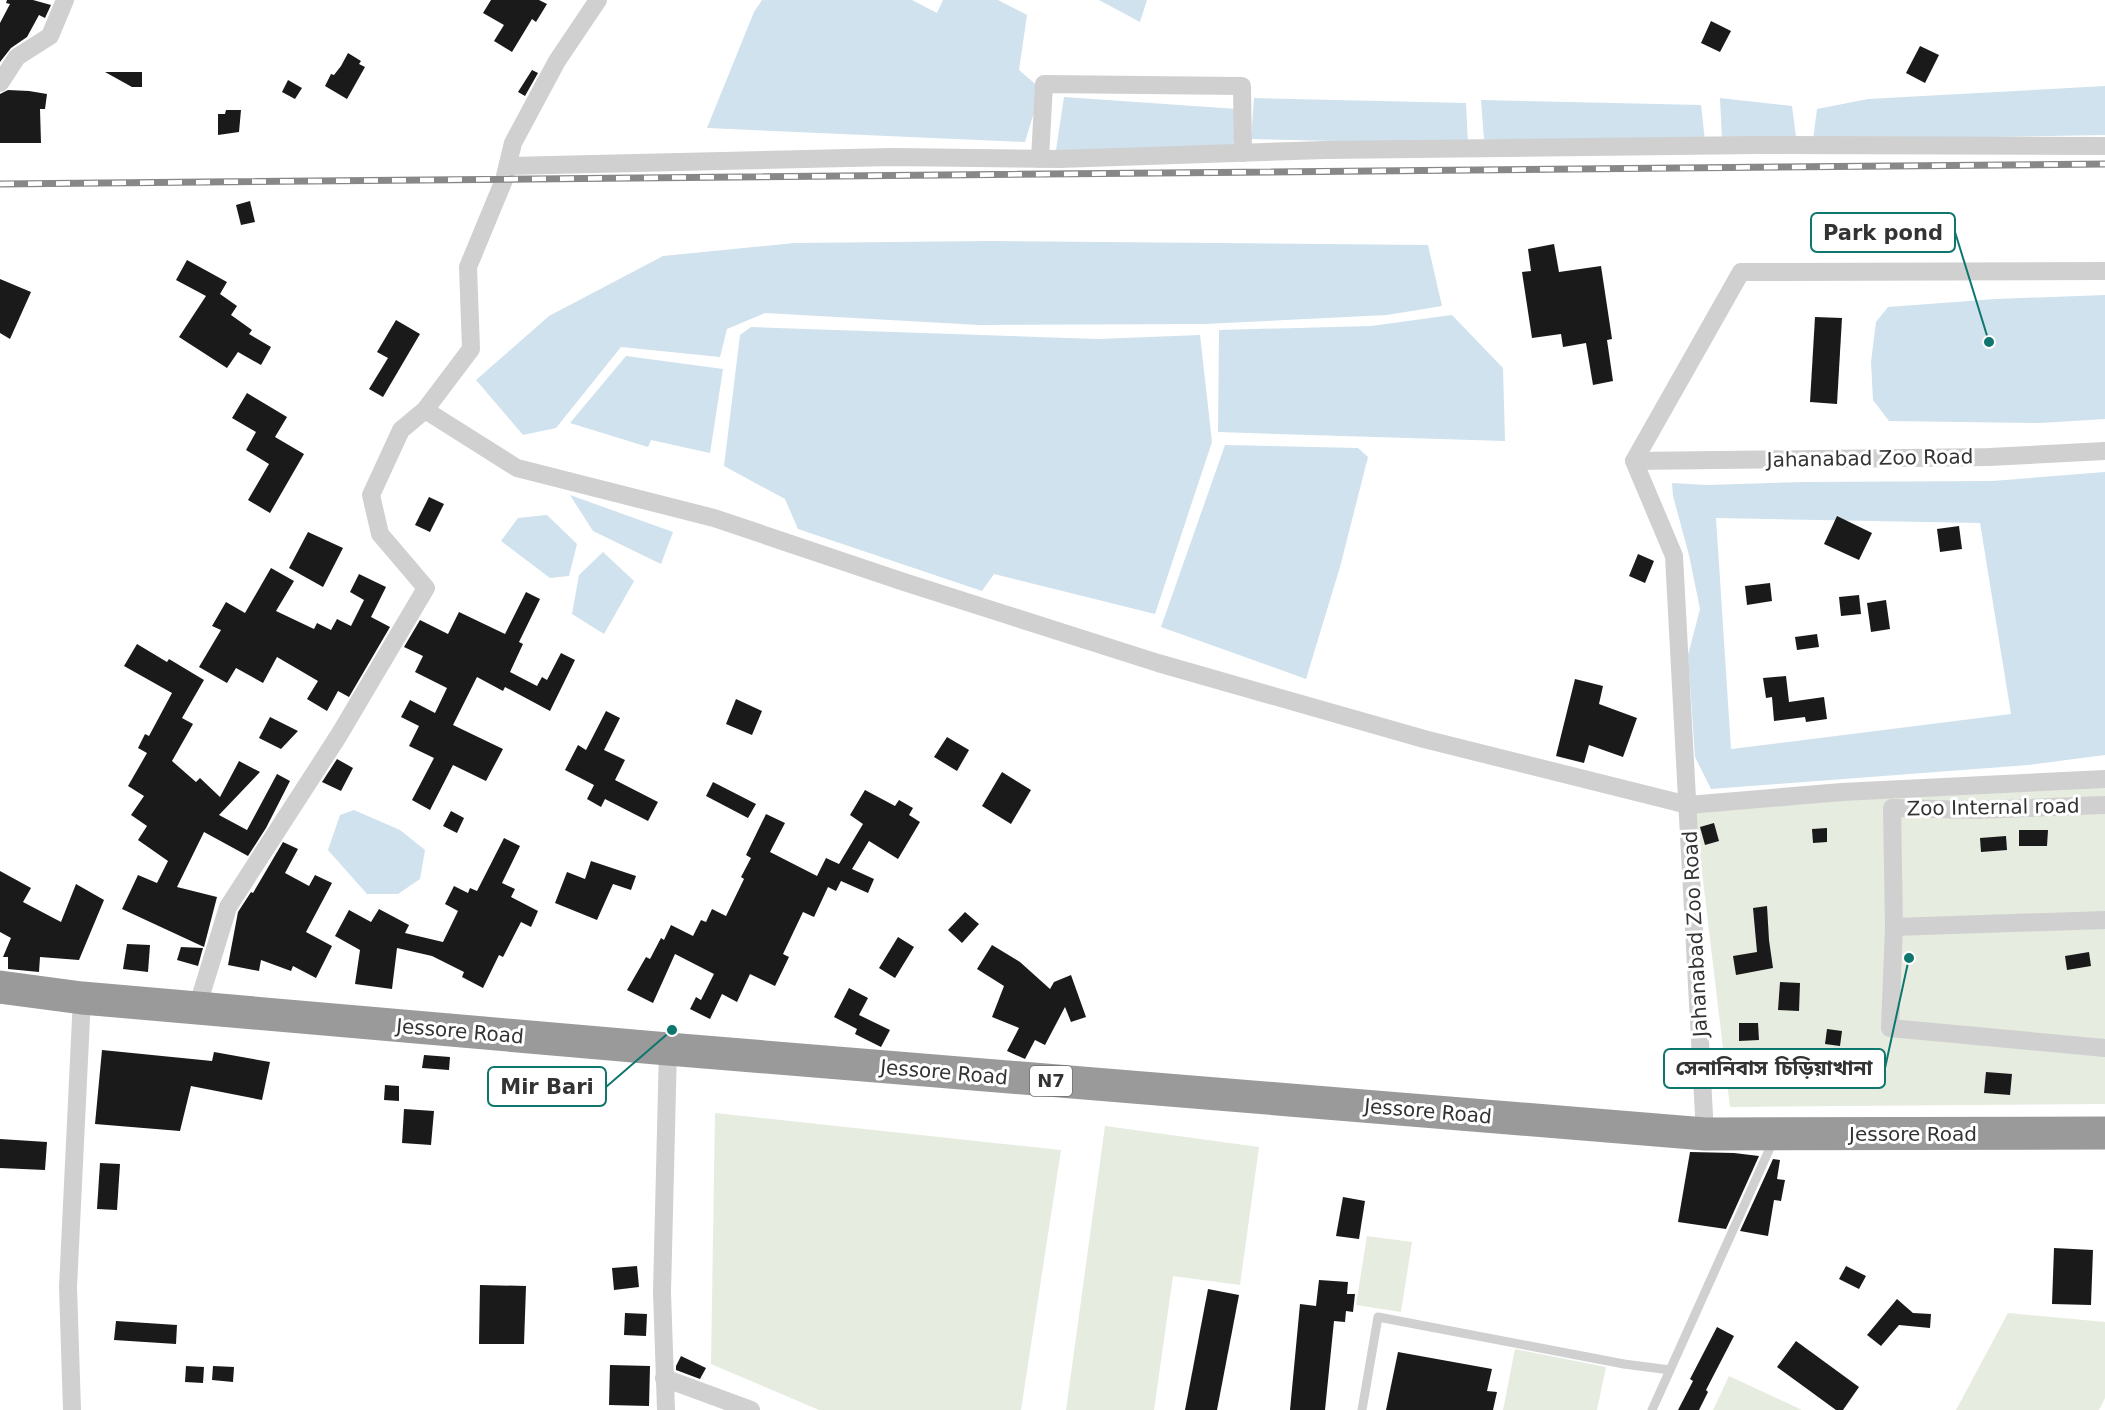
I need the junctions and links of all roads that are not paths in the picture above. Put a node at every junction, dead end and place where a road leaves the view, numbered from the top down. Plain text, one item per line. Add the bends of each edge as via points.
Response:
1 (65, 0) edge
2 (598, 0) edge
3 (0, 83) edge
4 (2105, 146) edge
5 (1243, 153) junction
6 (1040, 159) junction
7 (508, 166) junction
8 (2105, 271) edge
9 (425, 410) junction
10 (2105, 451) edge
11 (1634, 461) junction
12 (2105, 780) edge
13 (1688, 805) junction
14 (2105, 805) edge
15 (2105, 920) edge
16 (1894, 927) junction
17 (0, 987) edge
18 (82, 998) junction
19 (197, 1008) junction
20 (2105, 1048) edge
21 (668, 1049) junction
22 (2105, 1133) edge
23 (1705, 1134) junction
24 (1776, 1134) junction
25 (1670, 1370) junction
26 (664, 1378) junction
27 (72, 1410) edge
28 (666, 1410) edge
29 (751, 1410) edge
30 (1362, 1410) edge
31 (1652, 1410) edge

1 - 3 street via 50,36 17,57
2 - 7 street via 557,61 513,143
4 - 5 street via 1758,145
5 - 6 street
5 - 6 street via 1242,86 1044,84
6 - 7 street via 892,157
7 - 9 street via 468,267 471,349
8 - 11 street via 1741,272
9 - 13 street via 517,468 714,518 1216,680 1424,739
9 - 19 street via 401,430 372,495 380,534 426,588 339,735 228,907
10 - 11 street, Jahanabad Zoo Road via 1989,457
11 - 13 street, Jahanabad Zoo Road via 1674,556
12 - 13 street, Jahanabad Zoo Road via 1842,792
13 - 23 street, Jahanabad Zoo Road
14 - 16 street, Zoo Internal road via 1977,810 1892,808
15 - 16 street
16 - 20 street, Zoo Internal road via 1890,1028
17 - 18 highway, Jessore Road / N7
18 - 19 highway, Jessore Road / N7
18 - 27 street via 68,1287
19 - 21 highway, Jessore Road / N7
21 - 23 highway, Jessore Road / N7
21 - 26 street via 662,1292
22 - 24 highway, Jessore Road / N7
23 - 24 highway, Jessore Road / N7
24 - 25 lane
25 - 30 lane via 1378,1317
25 - 31 lane
26 - 28 street
26 - 29 street

